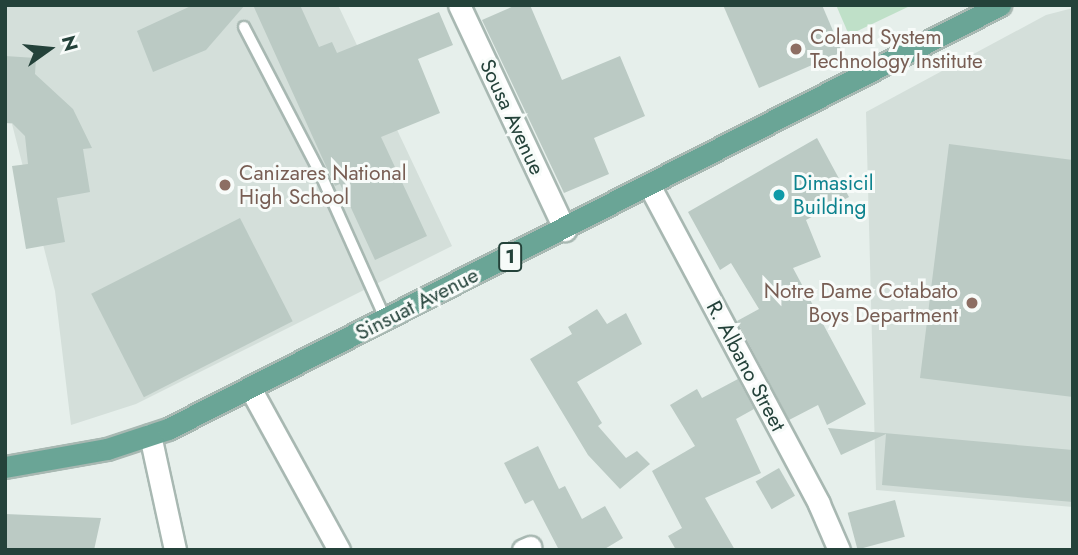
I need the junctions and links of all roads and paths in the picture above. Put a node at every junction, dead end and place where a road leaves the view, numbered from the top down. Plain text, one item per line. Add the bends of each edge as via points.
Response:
1 (459, 5) edge
2 (1000, 5) edge
3 (244, 27) dead end
4 (649, 185) junction
5 (565, 230) junction
6 (386, 320) junction
7 (250, 388) junction
8 (150, 435) junction
9 (5, 467) edge
10 (175, 550) edge
11 (339, 550) edge
12 (839, 550) edge

1 - 5 street, Sousa Avenue
2 - 4 main road, Sinsuat Avenue / 1
3 - 6 lane via 321,175
4 - 5 main road, Sinsuat Avenue / 1
4 - 12 street, R. Albano Street
5 - 6 main road, Sinsuat Avenue / 1
6 - 7 main road, Sinsuat Avenue / 1
7 - 8 main road, Sinsuat Avenue / 1
7 - 11 street
8 - 9 main road, Sinsuat Avenue / 1 via 107,449
8 - 10 street

